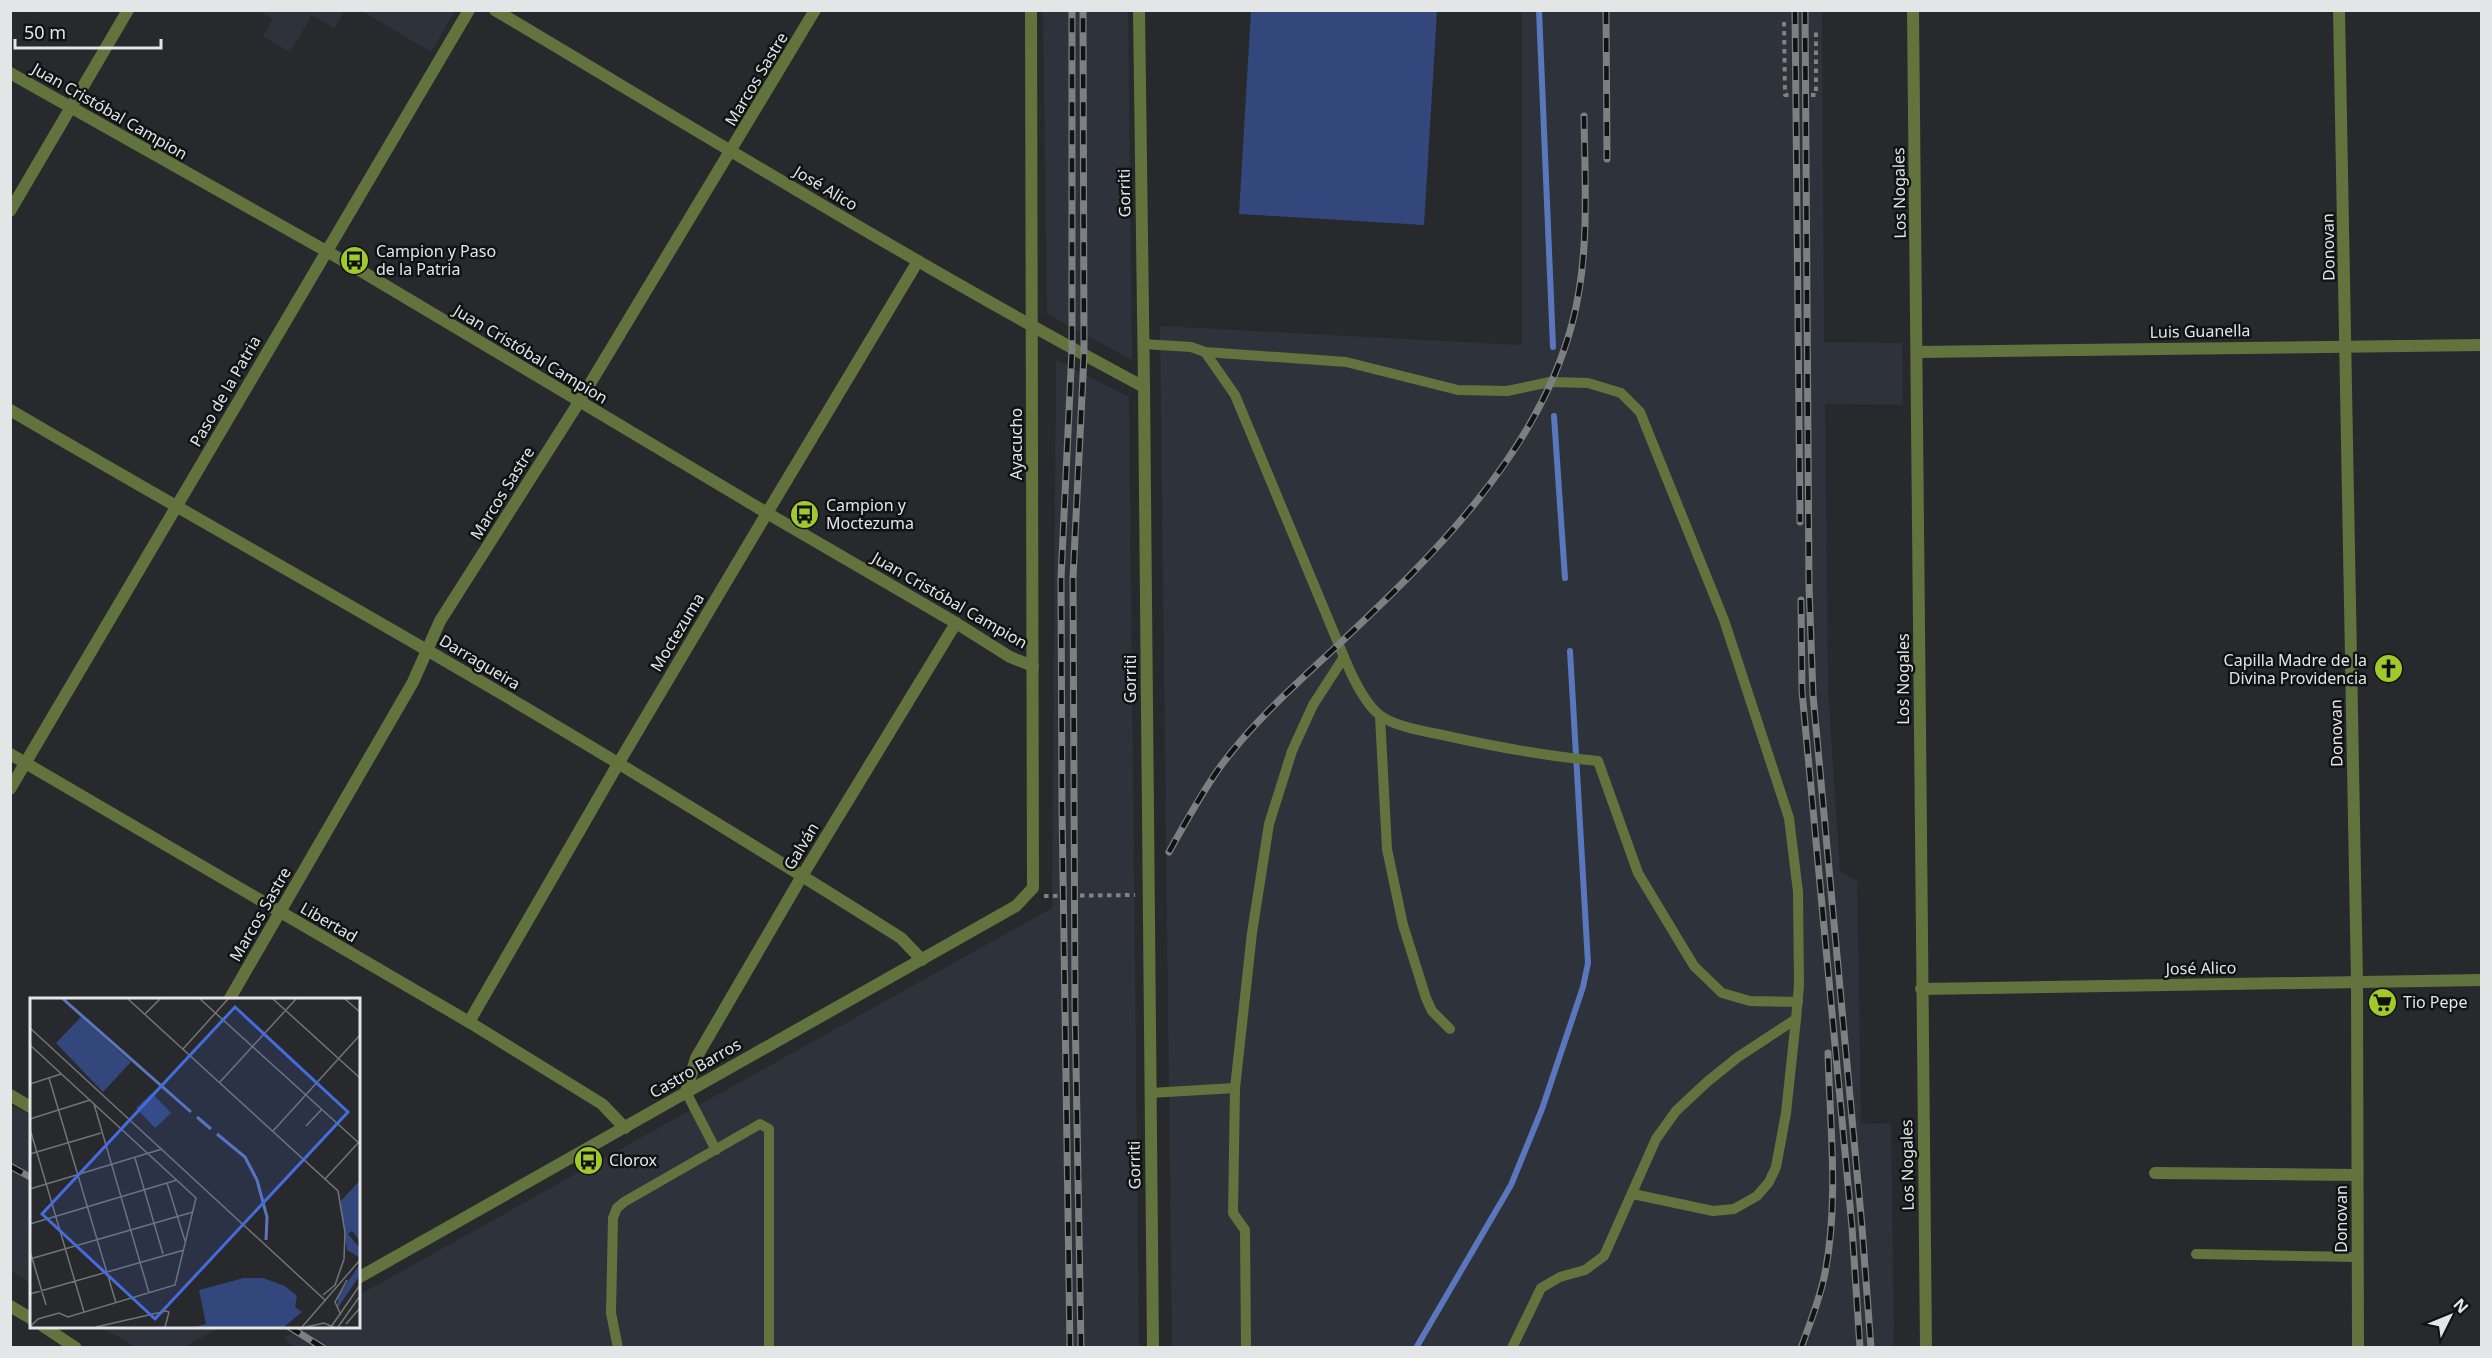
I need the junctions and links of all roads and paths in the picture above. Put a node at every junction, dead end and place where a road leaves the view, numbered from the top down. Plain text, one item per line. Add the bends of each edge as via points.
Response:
1 (128, 10) edge
2 (469, 10) edge
3 (495, 10) edge
4 (815, 10) edge
5 (1031, 10) edge
6 (1139, 10) edge
7 (1913, 10) edge
8 (2339, 10) edge
9 (1784, 22) dead end
10 (1816, 31) dead end
11 (10, 73) edge
12 (71, 108) junction
13 (732, 151) junction
14 (10, 211) edge
15 (326, 252) junction
16 (918, 261) junction
17 (1032, 326) junction
18 (1143, 344) junction
19 (2481, 345) edge
20 (2346, 346) junction
21 (1205, 352) junction
22 (1918, 352) junction
23 (1144, 387) junction
24 (579, 402) junction
25 (10, 410) edge
26 (176, 508) junction
27 (767, 513) junction
28 (956, 623) junction
29 (427, 650) junction
30 (1344, 657) junction
31 (1034, 666) junction
32 (1380, 716) junction
33 (10, 754) edge
34 (26, 763) junction
35 (618, 764) junction
36 (10, 789) edge
37 (802, 876) junction
38 (1148, 895) junction
39 (1028, 896) junction
40 (280, 912) junction
41 (922, 960) junction
42 (2481, 980) edge
43 (2357, 982) junction
44 (1921, 989) junction
45 (230, 998) edge
46 (1798, 1002) junction
47 (1796, 1019) junction
48 (469, 1022) junction
49 (1450, 1029) dead end
50 (1235, 1088) junction
51 (686, 1092) junction
52 (1150, 1093) junction
53 (10, 1095) edge
54 (30, 1106) edge
55 (625, 1128) junction
56 (717, 1150) junction
57 (2155, 1173) dead end
58 (2357, 1175) junction
59 (1633, 1194) junction
60 (2196, 1254) dead end
61 (2357, 1257) junction
62 (360, 1277) edge
63 (10, 1306) edge
64 (30, 1319) edge
65 (46, 1328) edge
66 (76, 1347) edge
67 (618, 1347) edge
68 (769, 1347) edge
69 (1153, 1347) edge
70 (1246, 1347) edge
71 (1512, 1347) edge
72 (1926, 1347) edge
73 (2358, 1347) edge

1 - 12 street
2 - 15 street, Paso de la Patria
3 - 13 street, José Alico
4 - 13 street, Marcos Sastre
5 - 17 street, Ayacucho
6 - 18 street, Gorriti
7 - 22 street, Los Nogales
8 - 20 street, Donovan
9 - 10 path via 1785,95 1816,95
11 - 12 street, Juan Cristóbal Campion
12 - 14 street
12 - 15 street, Juan Cristóbal Campion
13 - 16 street, José Alico
13 - 24 street, Marcos Sastre
15 - 24 street, Juan Cristóbal Campion
15 - 26 street, Paso de la Patria
16 - 17 street, José Alico
16 - 27 street, Moctezuma
17 - 23 street, José Alico
17 - 31 street, Ayacucho
18 - 21 lane via 1191,347
18 - 23 street, Gorriti
19 - 20 street, Luis Guanella
20 - 22 street, Luis Guanella
20 - 43 street, Donovan
21 - 30 lane via 1235,395
21 - 46 lane via 1346,362 1458,390 1507,391 1550,382 1588,383 1621,393 1640,412 1724,620 1789,818 1798,892
22 - 44 street, Los Nogales
23 - 38 street, Gorriti
24 - 27 street, Juan Cristóbal Campion
24 - 29 street, Marcos Sastre via 440,621
25 - 26 street, Darragueira
26 - 29 street, Darragueira
26 - 34 street, Paso de la Patria
27 - 28 street, Juan Cristóbal Campion
27 - 35 street, Moctezuma
28 - 31 street, Juan Cristóbal Campion via 1010,657
28 - 37 street, Galván
29 - 35 street, Darragueira
29 - 40 street, Marcos Sastre
30 - 32 lane
30 - 50 lane via 1312,705 1292,751 1269,824
31 - 39 street, Ayacucho via 1035,877
32 - 46 lane via 1414,729 1520,752 1598,761 1638,873 1694,966 1722,993 1750,1001
32 - 49 lane via 1387,849 1403,925 1432,1011
33 - 34 street, Libertad
34 - 36 street, Paso de la Patria
34 - 40 street, Libertad
35 - 37 street, Darragueira
35 - 48 street, Moctezuma
37 - 41 street, Darragueira via 901,938
37 - 51 street, Galván via 696,1058
38 - 39 path
38 - 52 street, Gorriti
39 - 41 street, Castro Barros
40 - 45 street, Marcos Sastre
40 - 48 street, Libertad
41 - 51 street, Castro Barros
42 - 43 street, José Alico
43 - 44 street, José Alico
43 - 58 street, Donovan
44 - 72 street, Los Nogales
46 - 47 lane
47 - 59 lane via 1738,1057 1676,1111 1656,1139
47 - 59 lane via 1776,1167 1757,1196 1734,1209 1713,1211
48 - 55 street, Libertad via 602,1104
50 - 52 lane
50 - 70 lane via 1233,1213 1245,1230
51 - 55 street, Castro Barros
51 - 56 lane
52 - 69 street, Gorriti
53 - 54 street
55 - 62 street, Castro Barros
56 - 67 lane via 617,1208 613,1218 611,1313
56 - 68 lane via 760,1124 769,1130
57 - 58 street
58 - 61 street, Donovan
59 - 71 lane via 1604,1256 1586,1270 1560,1277 1541,1288
60 - 61 lane
61 - 73 street, Donovan
63 - 64 street
65 - 66 street

